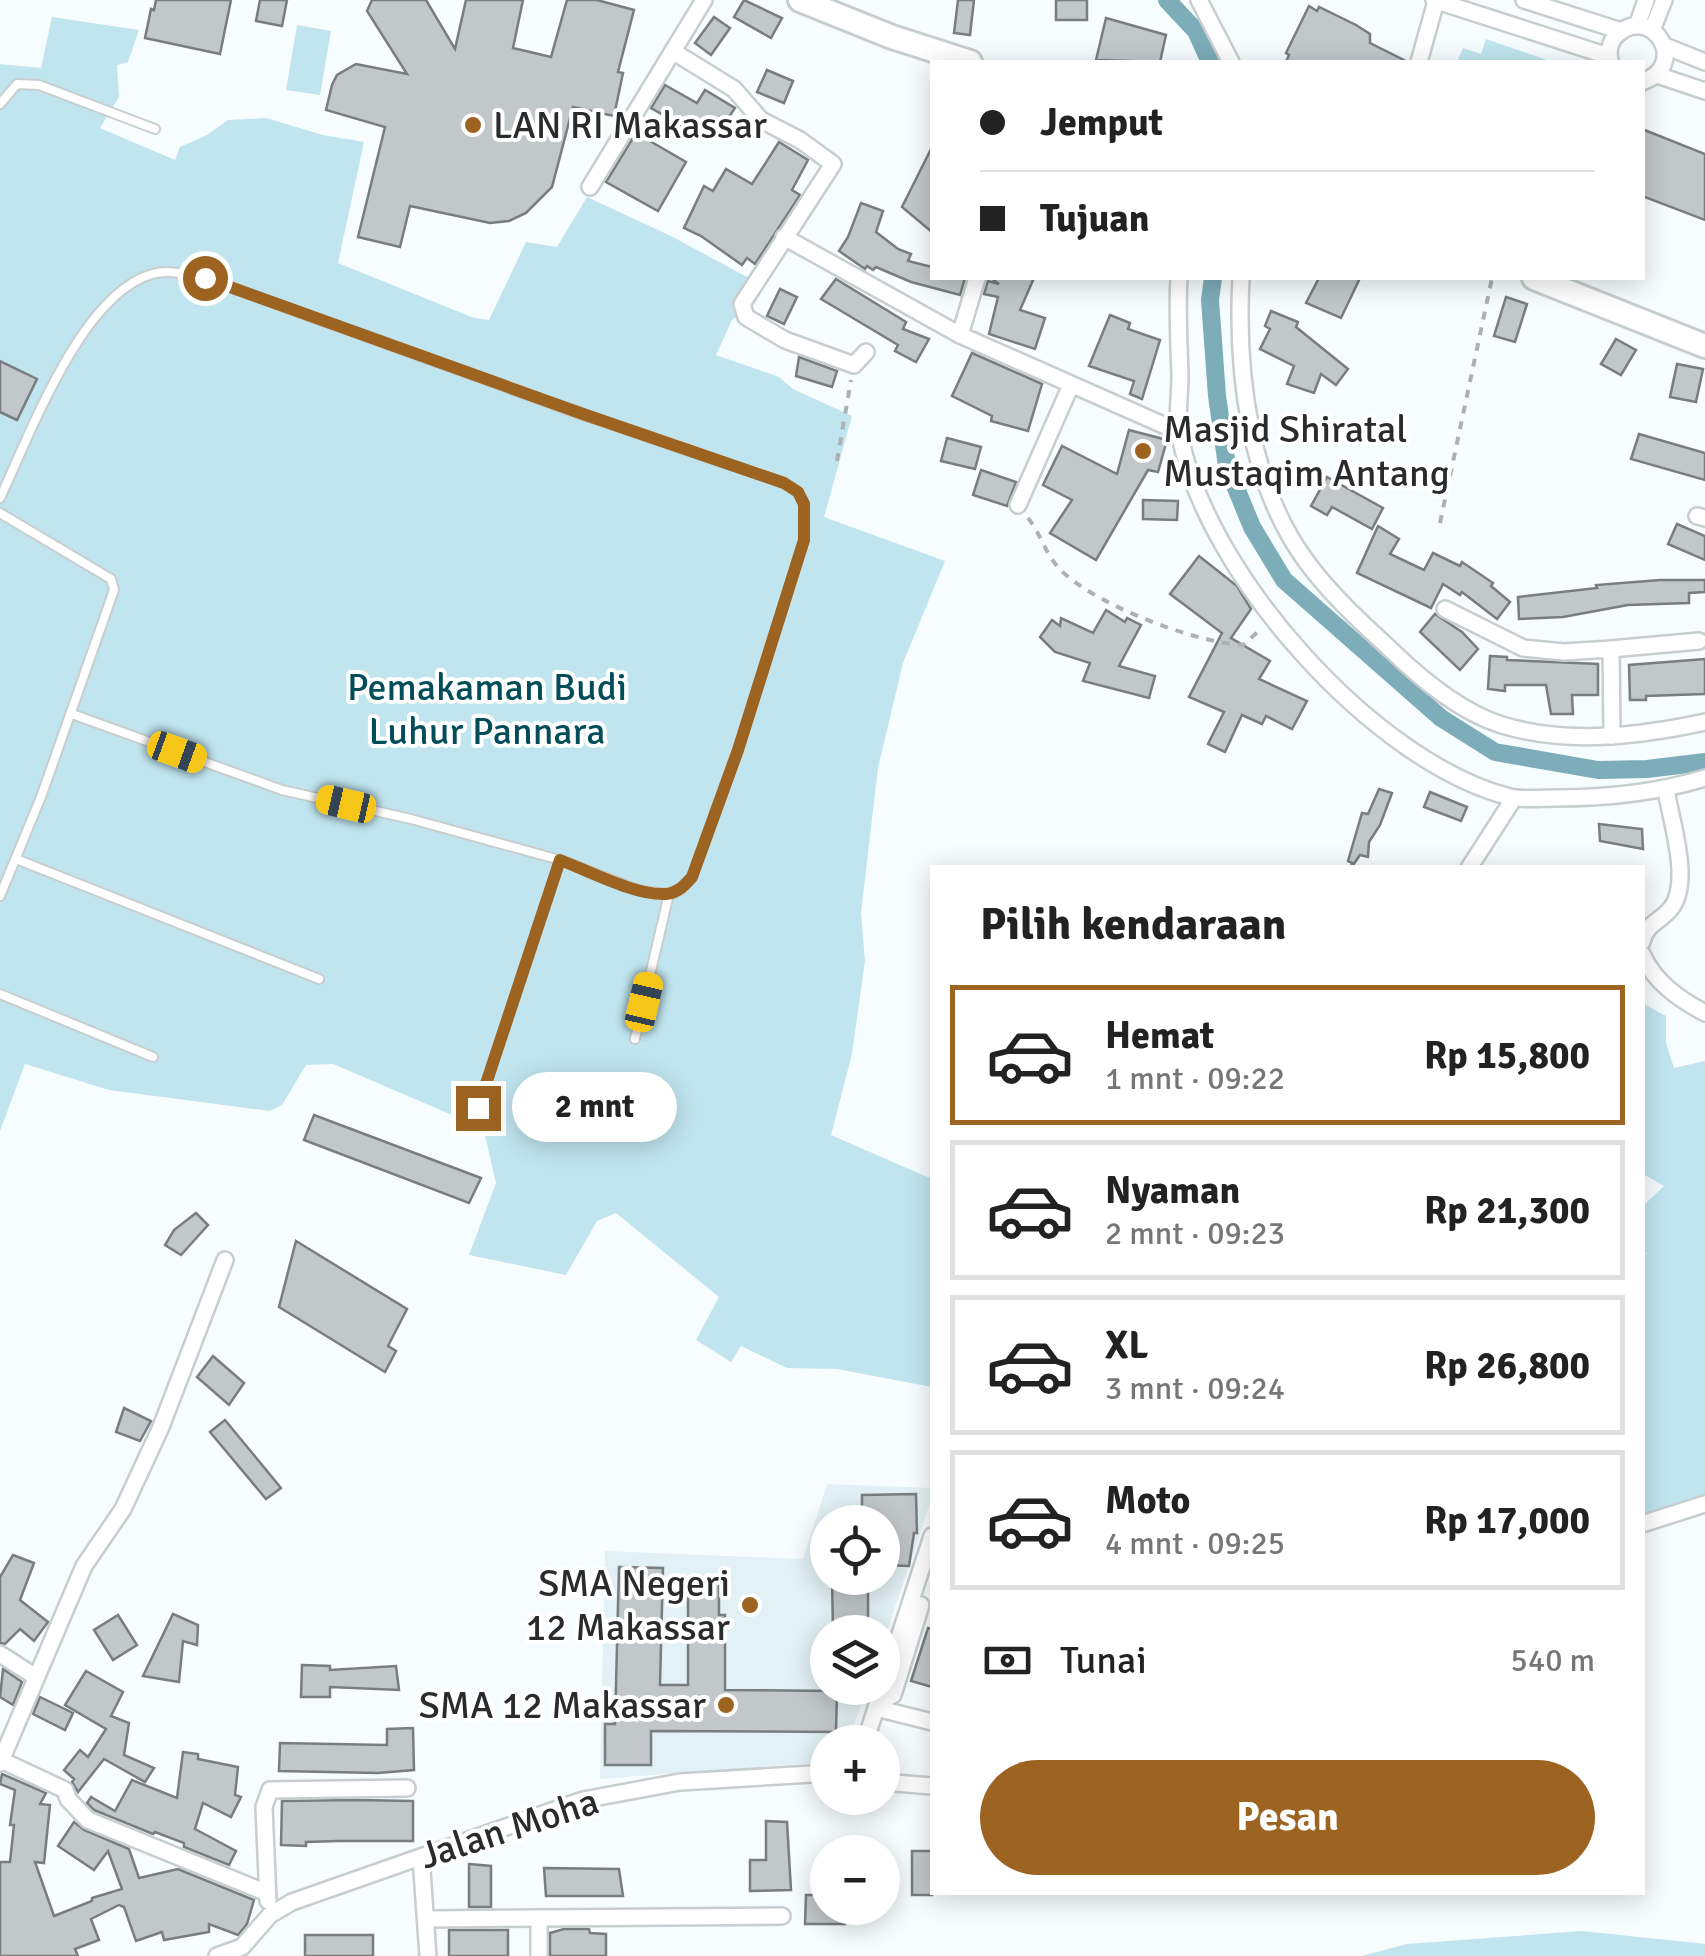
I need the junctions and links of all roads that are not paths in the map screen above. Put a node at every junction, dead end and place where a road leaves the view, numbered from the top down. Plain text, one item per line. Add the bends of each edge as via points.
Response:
1 (704, 0) edge
2 (800, 0) edge
3 (1200, 0) edge
4 (1435, 0) edge
5 (1524, 0) edge
6 (1646, 0) edge
7 (1664, 0) edge
8 (1637, 29) junction
9 (1665, 46) junction
10 (674, 52) junction
11 (1609, 59) edge
12 (964, 60) edge
13 (1230, 60) edge
14 (1420, 60) edge
15 (1705, 62) edge
16 (1650, 79) edge
17 (1705, 91) edge
18 (0, 104) edge
19 (155, 128) dead end
20 (590, 187) dead end
21 (784, 237) junction
22 (976, 280) edge
23 (1180, 280) edge
24 (1241, 280) edge
25 (1539, 280) edge
26 (960, 335) junction
27 (1705, 346) edge
28 (866, 352) dead end
29 (1071, 385) junction
30 (1179, 432) junction
31 (0, 498) edge
32 (1018, 505) road end
33 (0, 513) edge
34 (1445, 609) dead end
35 (1698, 640) dead end
36 (1611, 650) junction
37 (72, 714) junction
38 (1705, 722) edge
39 (1612, 736) junction
40 (1705, 778) edge
41 (1666, 790) junction
42 (1514, 798) junction
43 (16, 859) junction
44 (560, 860) junction
45 (1471, 865) edge
46 (0, 894) edge
47 (668, 894) junction
48 (1645, 934) edge
49 (1645, 960) edge
50 (319, 979) dead end
51 (0, 994) edge
52 (1705, 1013) edge
53 (636, 1038) dead end
54 (152, 1058) dead end
55 (478, 1108) dead end
56 (226, 1260) dead end
57 (1705, 1504) edge
58 (1645, 1523) edge
59 (930, 1542) edge
60 (930, 1572) edge
61 (0, 1654) edge
62 (36, 1677) junction
63 (877, 1706) junction
64 (930, 1721) edge
65 (871, 1725) edge
66 (1, 1761) edge
67 (810, 1774) edge
68 (900, 1783) edge
69 (930, 1786) edge
70 (407, 1788) dead end
71 (421, 1857) junction
72 (267, 1893) junction
73 (270, 1915) junction
74 (782, 1916) dead end
75 (539, 1918) junction
76 (427, 1919) junction
77 (217, 1956) edge
78 (428, 1956) edge
79 (539, 1956) edge

1 - 10 street
2 - 12 street
3 - 13 street
4 - 11 street
4 - 14 street
5 - 8 street
6 - 8 street
7 - 8 street
8 - 9 street
8 - 11 street via 1610,46
9 - 15 street
9 - 16 street via 1665,62
10 - 20 street
10 - 21 street via 734,89 761,120 832,160
16 - 17 street
18 - 19 lane via 18,84 39,86
21 - 26 street
21 - 28 street via 742,304 746,317 785,340 854,365
22 - 26 street
23 - 30 street
24 - 39 street via 1252,436 1272,498 1336,600 1414,672 1500,725
25 - 27 street
26 - 29 street
29 - 30 street
29 - 32 street
30 - 42 street via 1205,507 1272,619 1358,710 1404,747 1440,770
31 - 47 lane via 77,342 107,300 149,274 167,271 205,278 784,483 804,504 804,540 692,877
33 - 37 lane via 112,579 113,601
34 - 36 street via 1523,648
35 - 36 street
36 - 39 street
37 - 43 lane
37 - 44 lane via 282,790
38 - 39 street
40 - 41 street
41 - 42 street
41 - 48 street via 1682,883 1673,905
42 - 45 street
43 - 46 lane
43 - 50 lane
44 - 47 lane via 641,891
44 - 55 lane
47 - 53 lane
49 - 52 street via 1679,999
51 - 54 lane
56 - 62 street via 146,1460 84,1566
57 - 58 street
59 - 63 street
60 - 63 street via 892,1696
61 - 62 street
62 - 66 street
63 - 64 street
63 - 65 street
66 - 72 street via 65,1790 88,1820
67 - 71 street, Jalan Moha via 738,1777 583,1800
68 - 69 street
70 - 72 street via 270,1790 264,1807
71 - 73 street, Jalan Moha
71 - 76 street
72 - 73 street
73 - 77 street, Jalan Moha via 242,1947
74 - 75 street
75 - 76 street
75 - 79 street
76 - 78 street

